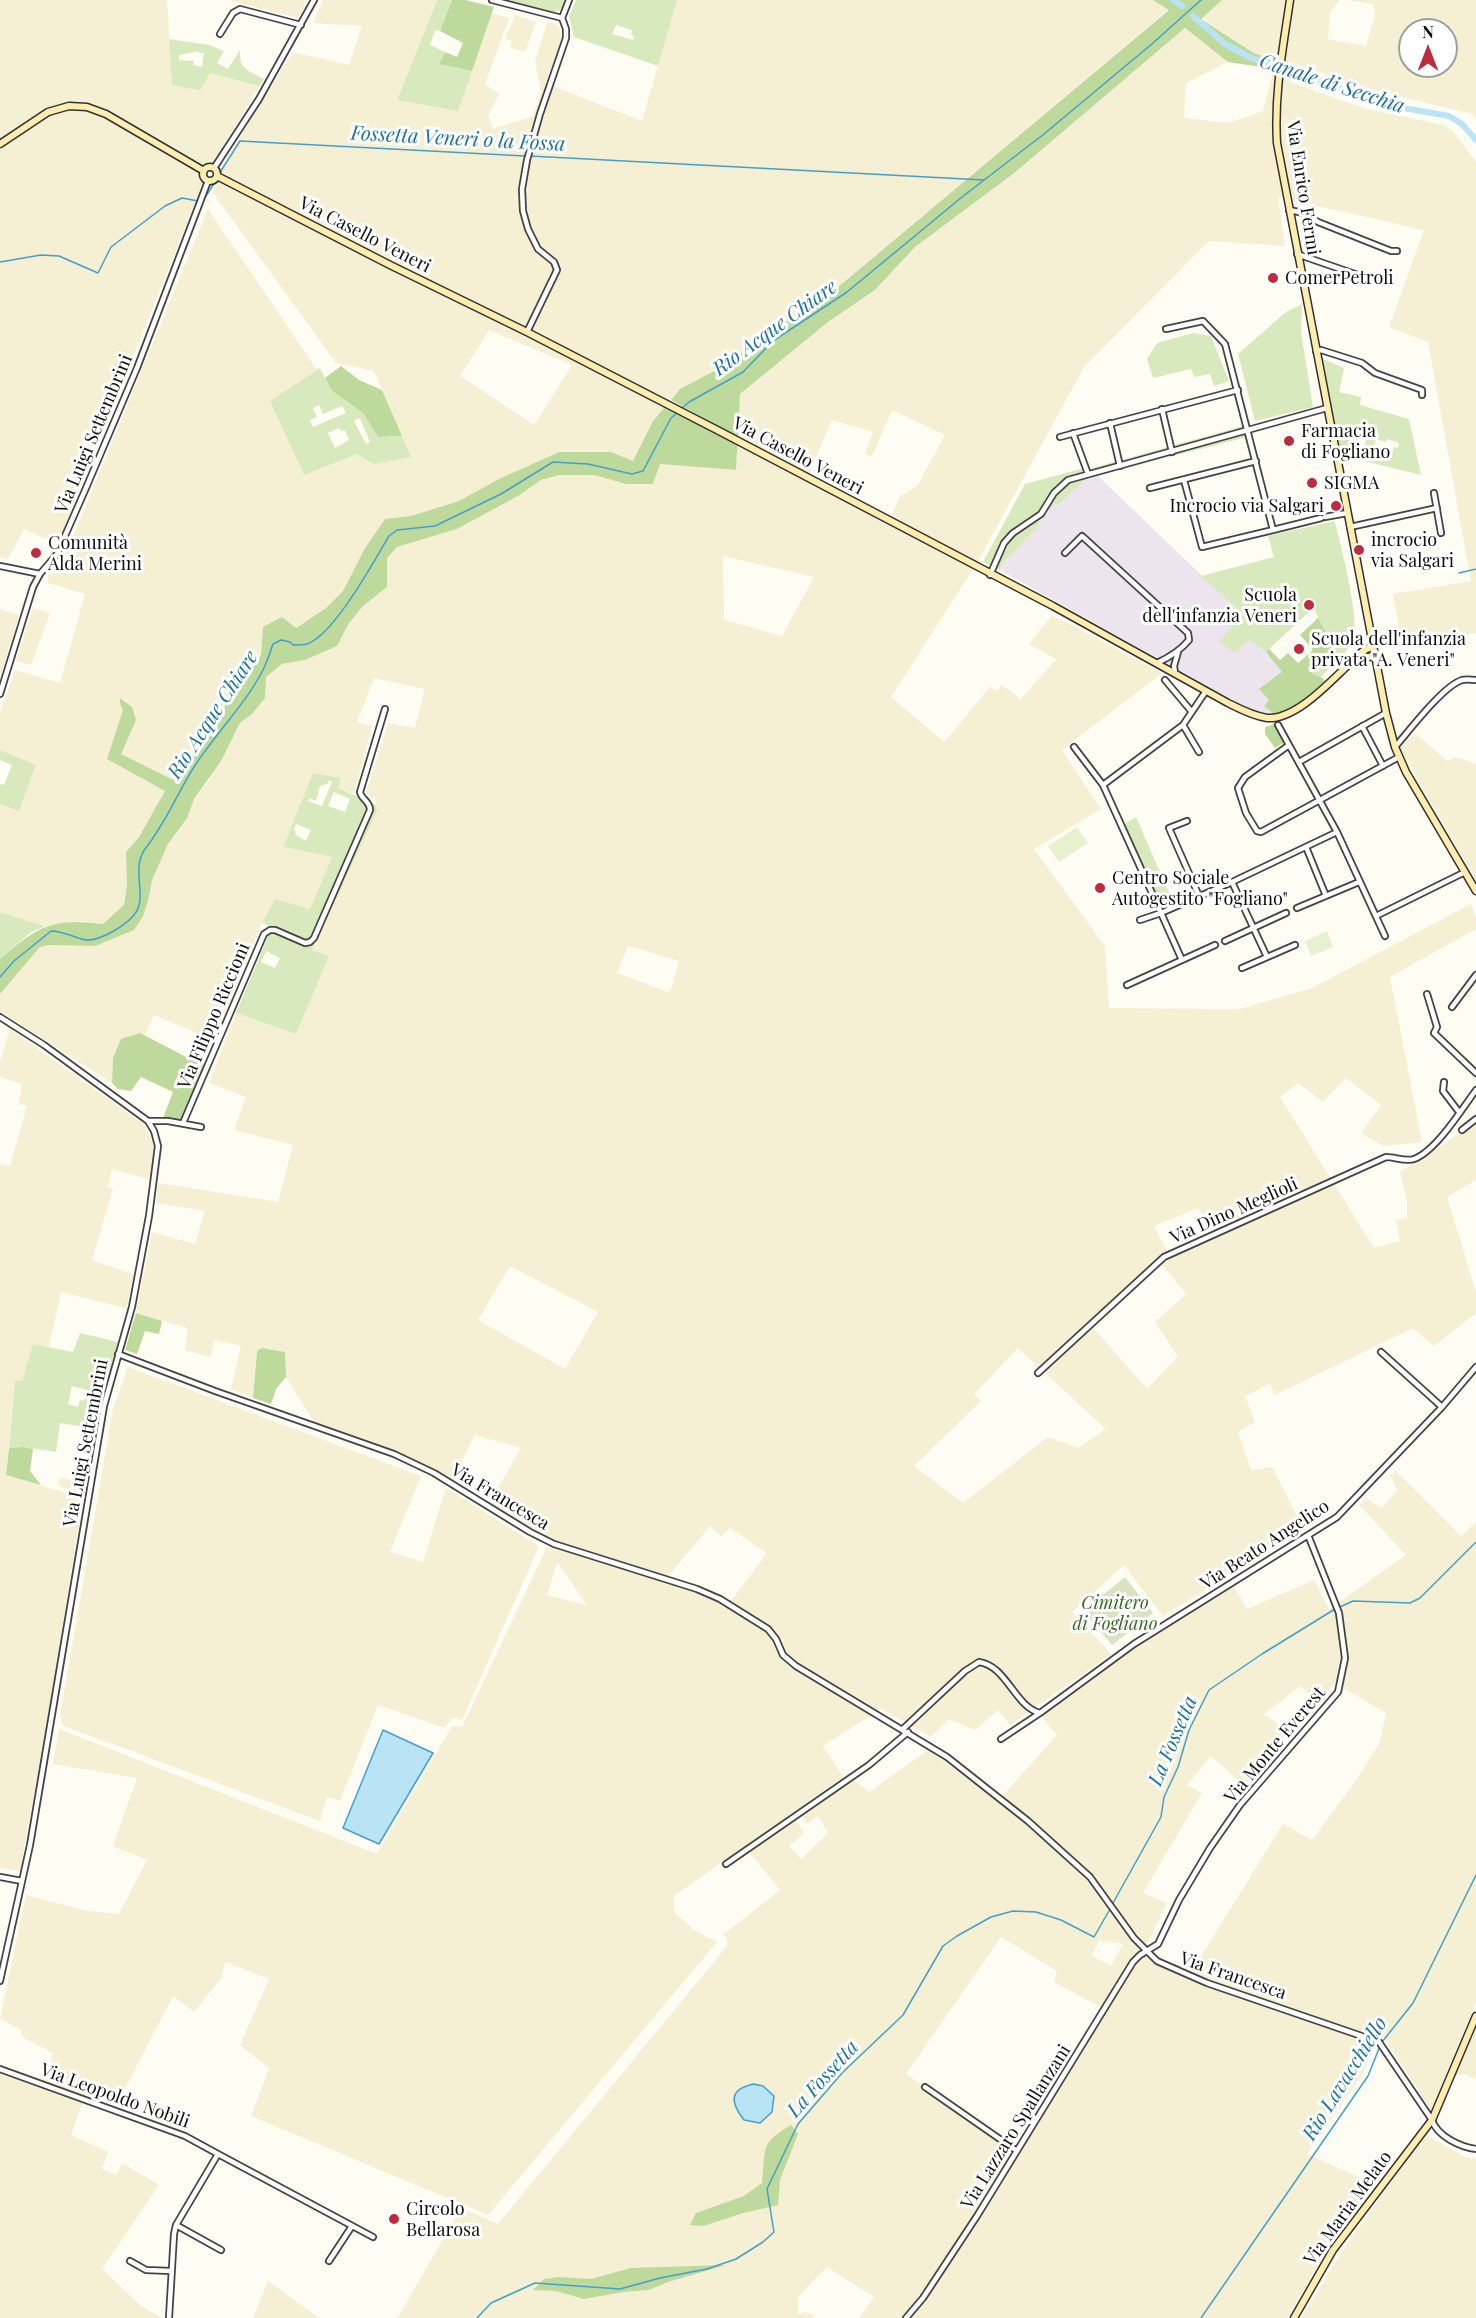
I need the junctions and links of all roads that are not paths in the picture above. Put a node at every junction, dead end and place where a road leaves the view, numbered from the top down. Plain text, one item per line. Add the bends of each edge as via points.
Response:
1 (314, 0) edge
2 (492, 0) edge
3 (569, 0) edge
4 (1290, 0) edge
5 (562, 18) junction
6 (301, 25) junction
7 (220, 34) dead end
8 (0, 144) edge
9 (213, 168) junction
10 (204, 171) junction
11 (218, 177) junction
12 (208, 181) junction
13 (1289, 210) junction
14 (1398, 251) dead end
15 (1297, 254) junction
16 (1378, 282) dead end
17 (1166, 330) dead end
18 (527, 332) junction
19 (1316, 351) junction
20 (1238, 390) junction
21 (1422, 395) dead end
22 (1327, 408) junction
23 (1161, 409) junction
24 (1110, 423) junction
25 (1248, 429) junction
26 (1073, 433) junction
27 (1060, 437) dead end
28 (1172, 452) junction
29 (1256, 461) junction
30 (1120, 466) junction
31 (1088, 474) junction
32 (1184, 480) junction
33 (1150, 489) dead end
34 (1434, 493) dead end
35 (1437, 508) junction
36 (1347, 513) junction
37 (1350, 527) junction
38 (1273, 530) junction
39 (1441, 533) dead end
40 (1065, 553) dead end
41 (0, 566) edge
42 (40, 574) junction
43 (990, 575) junction
44 (1373, 647) junction
45 (1179, 650) junction
46 (1374, 656) junction
47 (1354, 660) junction
48 (1158, 663) junction
49 (1174, 673) junction
50 (1165, 680) dead end
51 (1476, 680) edge
52 (1206, 691) junction
53 (0, 694) edge
54 (385, 709) dead end
55 (1192, 712) junction
56 (1386, 713) junction
57 (1183, 725) junction
58 (1278, 725) dead end
59 (1362, 726) junction
60 (1289, 744) junction
61 (1074, 747) dead end
62 (1395, 747) junction
63 (1199, 752) dead end
64 (1399, 758) junction
65 (1299, 762) junction
66 (1383, 766) junction
67 (1103, 785) junction
68 (1319, 800) junction
69 (1187, 821) dead end
70 (1337, 832) junction
71 (1306, 847) junction
72 (1465, 872) junction
73 (1232, 882) junction
74 (1359, 882) junction
75 (1476, 891) edge
76 (1199, 896) junction
77 (1326, 896) junction
78 (1297, 909) dead end
79 (1161, 913) junction
80 (1286, 913) dead end
81 (1376, 916) junction
82 (1140, 920) dead end
83 (1253, 928) junction
84 (1385, 936) dead end
85 (1225, 940) dead end
86 (1215, 945) dead end
87 (1295, 945) dead end
88 (1268, 957) junction
89 (1182, 960) junction
90 (1242, 968) dead end
91 (1476, 975) edge
92 (1127, 985) dead end
93 (1427, 994) dead end
94 (1452, 1006) dead end
95 (0, 1017) edge
96 (1476, 1073) edge
97 (1444, 1082) dead end
98 (1476, 1090) edge
99 (1459, 1113) junction
100 (1476, 1119) edge
101 (148, 1121) junction
102 (183, 1123) junction
103 (201, 1127) dead end
104 (1462, 1130) dead end
105 (1381, 1352) dead end
106 (118, 1354) junction
107 (1476, 1367) edge
108 (1038, 1373) dead end
109 (1442, 1407) junction
110 (1308, 1535) junction
111 (1040, 1713) junction
112 (905, 1731) junction
113 (1001, 1739) dead end
114 (726, 1864) dead end
115 (0, 1877) edge
116 (22, 1881) junction
117 (1147, 1952) junction
118 (0, 1981) edge
119 (1476, 2016) edge
120 (0, 2068) edge
121 (925, 2086) dead end
122 (1432, 2120) junction
123 (1476, 2149) edge
124 (1017, 2151) junction
125 (218, 2154) junction
126 (176, 2225) junction
127 (352, 2226) junction
128 (373, 2237) dead end
129 (221, 2250) dead end
130 (130, 2260) dead end
131 (329, 2261) dead end
132 (171, 2271) junction
133 (169, 2318) edge
134 (906, 2318) edge
135 (1294, 2318) edge

1 - 6 street
2 - 5 street
3 - 5 street
4 - 13 street, Via Enrico Fermi via 1275,118
5 - 18 street via 566,38 540,114 522,189 528,229 538,249 554,262 557,270
6 - 7 street via 240,9
6 - 9 street via 236,137
8 - 10 street via 48,112 69,106 87,107
9 - 10 street
9 - 11 street
10 - 12 street
11 - 12 street
11 - 18 street, Via Casello Veneri
12 - 42 street, Via Luigi Settembrini via 87,488 57,554
13 - 14 street
13 - 15 street, Via Enrico Fermi
15 - 16 street
15 - 19 street, Via Enrico Fermi
17 - 20 street via 1198,321 1207,323 1225,344
18 - 43 street, Via Casello Veneri
19 - 21 street via 1362,363 1374,373 1422,390
19 - 22 street, Via Enrico Fermi
20 - 23 street
20 - 25 street
22 - 25 street
22 - 36 street, Via Enrico Fermi
23 - 24 street
23 - 28 street
24 - 26 street
24 - 30 street
25 - 28 street
25 - 29 street
26 - 27 street
26 - 31 street
28 - 30 street
29 - 32 street
29 - 38 street
30 - 31 street
31 - 43 street via 1060,486 1041,514 1012,533 1000,548
32 - 33 street
32 - 38 street via 1202,547
34 - 35 street
35 - 37 street
35 - 39 street
36 - 37 street, Via Enrico Fermi
36 - 38 street
37 - 44 street, Via Enrico Fermi
40 - 45 street via 1082,536 1188,633 1189,640
41 - 42 street
42 - 53 street, Via Luigi Settembrini
43 - 48 street, Via Casello Veneri
44 - 46 street, Via Enrico Fermi
44 - 47 street, Via Casello Veneri via 1360,652
45 - 48 street
45 - 49 street
46 - 47 street, Via Casello Veneri
46 - 56 street, Via Enrico Fermi
47 - 52 street, Via Casello Veneri via 1284,716 1254,715
48 - 49 street, Via Casello Veneri
49 - 52 street, Via Casello Veneri
50 - 55 street
51 - 62 street via 1461,680 1449,688
52 - 55 street
54 - 102 street, Via Filippo Riccioni via 360,792 370,810 314,938 305,943 275,930 264,934
55 - 57 street
56 - 59 street
56 - 62 street, Via Enrico Fermi
57 - 63 street
57 - 67 street
58 - 60 street
59 - 65 street
59 - 66 street
60 - 65 street
60 - 68 street via 1245,777 1238,788 1243,806 1261,832
61 - 67 street
62 - 64 street, Via Enrico Fermi
64 - 66 street
64 - 72 street, Via Enrico Fermi
65 - 68 street
66 - 68 street
67 - 79 street
68 - 70 street
69 - 76 street via 1170,828
70 - 71 street
70 - 74 street
71 - 73 street
71 - 77 street
72 - 75 street, Via Enrico Fermi
72 - 81 street
73 - 76 street
73 - 83 street
74 - 77 street
74 - 81 street
76 - 79 street
77 - 78 street
79 - 82 street
79 - 89 street
80 - 83 street
81 - 84 street
83 - 85 street
83 - 88 street
86 - 89 street
87 - 88 street
88 - 90 street
89 - 92 street
91 - 94 street
93 - 96 street via 1437,1027 1434,1033
95 - 101 street
97 - 99 street via 1443,1091
98 - 99 street, Via Dino Meglioli
99 - 108 street, Via Dino Meglioli via 1433,1145 1416,1158 1386,1157 1164,1257
100 - 104 street
101 - 102 street
101 - 106 street, Via Luigi Settembrini via 158,1152 137,1280
102 - 103 street
105 - 109 street
106 - 112 street, Via Francesca via 411,1461 554,1544 720,1599 768,1629 783,1654 796,1666
106 - 116 street, Via Luigi Settembrini via 104,1406
107 - 109 street, Via Beato Angelico
109 - 110 street, Via Beato Angelico via 1340,1514
110 - 111 street, Via Beato Angelico via 1134,1644
110 - 117 street, Via Monte Everest via 1339,1613 1345,1658 1338,1692 1240,1805 1189,1883 1158,1944
111 - 112 street via 1028,1707 993,1668 979,1662
111 - 113 street, Via Beato Angelico
112 - 114 street via 882,1755
112 - 117 street, Via Francesca via 963,1769 1060,1848 1090,1877
115 - 116 street
116 - 118 street, Via Luigi Settembrini
117 - 122 street, Via Francesca via 1179,1972 1381,2043
117 - 124 street, Via Lazzaro Spallanzani via 1133,1962
119 - 122 street, Via Maria Melato
120 - 125 street, Via Leopoldo Nobili via 185,2136
121 - 124 street
122 - 123 street, Via Francesca via 1443,2135
122 - 135 street, Via Maria Melato via 1341,2239
124 - 134 street, Via Lazzaro Spallanzani via 933,2283
125 - 126 street
125 - 127 street, Via Leopoldo Nobili
126 - 129 street
126 - 132 street
127 - 128 street, Via Leopoldo Nobili
127 - 131 street
130 - 132 street via 146,2270
132 - 133 street

